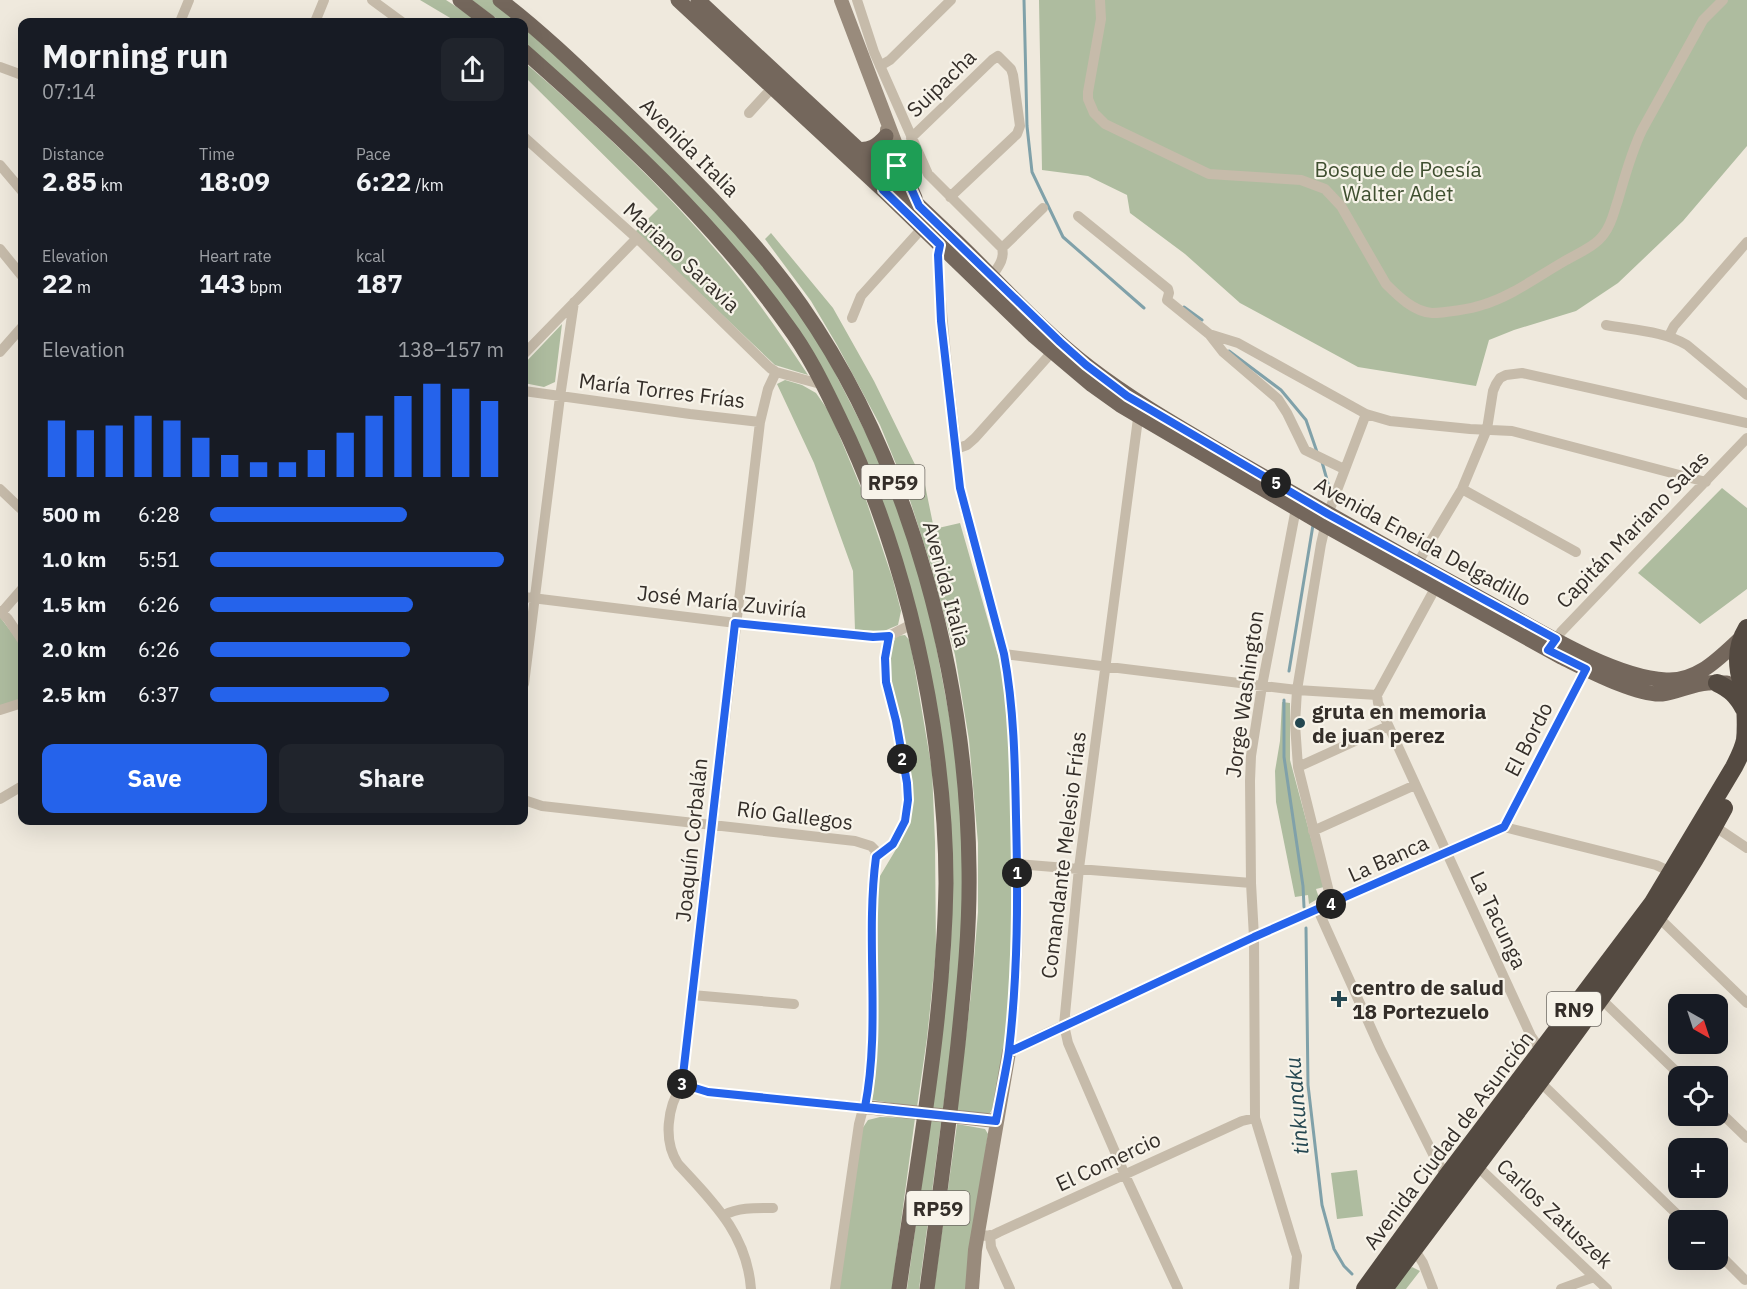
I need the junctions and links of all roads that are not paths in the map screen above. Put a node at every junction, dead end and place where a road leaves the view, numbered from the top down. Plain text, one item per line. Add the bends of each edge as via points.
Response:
1 (189, 0) edge
2 (324, 0) edge
3 (372, 0) edge
4 (460, 0) edge
5 (500, 0) edge
6 (678, 0) edge
7 (698, 0) edge
8 (841, 0) edge
9 (857, 0) edge
10 (951, 0) edge
11 (1100, 0) edge
12 (1723, 0) edge
13 (182, 18) edge
14 (317, 18) edge
15 (397, 18) edge
16 (484, 18) edge
17 (521, 18) edge
18 (528, 24) edge
19 (528, 55) edge
20 (880, 66) junction
21 (0, 67) edge
22 (18, 74) edge
23 (772, 88) junction
24 (749, 113) dead end
25 (886, 130) junction
26 (911, 138) junction
27 (528, 141) edge
28 (856, 149) junction
29 (898, 159) junction
30 (0, 165) edge
31 (883, 181) junction
32 (18, 185) edge
33 (950, 197) junction
34 (919, 206) junction
35 (1043, 208) dead end
36 (1078, 216) dead end
37 (927, 222) junction
38 (636, 239) junction
39 (1747, 242) edge
40 (940, 245) junction
41 (1002, 248) junction
42 (0, 249) edge
43 (18, 271) edge
44 (992, 276) junction
45 (574, 302) junction
46 (852, 318) dead end
47 (1606, 326) dead end
48 (18, 332) edge
49 (1209, 334) junction
50 (1670, 336) junction
51 (528, 350) edge
52 (0, 352) edge
53 (1052, 352) junction
54 (776, 372) junction
55 (824, 385) junction
56 (528, 393) edge
57 (1747, 395) edge
58 (560, 397) junction
59 (1139, 410) junction
60 (1366, 414) junction
61 (760, 422) junction
62 (1747, 423) edge
63 (1487, 429) junction
64 (1747, 438) edge
65 (956, 449) junction
66 (1344, 469) junction
67 (1706, 482) junction
68 (0, 489) edge
69 (1462, 489) junction
70 (18, 502) edge
71 (1297, 502) junction
72 (1327, 520) junction
73 (1576, 552) dead end
74 (1417, 564) junction
75 (1438, 582) junction
76 (18, 593) edge
77 (529, 598) edge
78 (1, 612) edge
79 (528, 615) edge
80 (735, 623) junction
81 (914, 623) junction
82 (1744, 632) edge
83 (18, 635) edge
84 (889, 636) junction
85 (1552, 644) junction
86 (1004, 654) junction
87 (1106, 666) junction
88 (1586, 669) junction
89 (1717, 683) junction
90 (1262, 686) junction
91 (1744, 686) edge
92 (1297, 690) junction
93 (1377, 695) junction
94 (18, 704) edge
95 (0, 710) edge
96 (1745, 710) junction
97 (1388, 726) junction
98 (1747, 765) edge
99 (1298, 767) junction
100 (1415, 785) junction
101 (18, 788) edge
102 (18, 797) edge
103 (1, 799) edge
104 (528, 802) edge
105 (712, 825) junction
106 (1714, 826) junction
107 (1504, 827) junction
108 (1313, 831) junction
109 (1747, 848) edge
110 (1447, 853) junction
111 (876, 857) junction
112 (1017, 864) junction
113 (1079, 868) junction
114 (1671, 872) junction
115 (1251, 883) junction
116 (1332, 904) junction
117 (1318, 910) junction
118 (1658, 917) junction
119 (1254, 937) junction
120 (692, 995) junction
121 (1600, 998) junction
122 (1747, 1003) edge
123 (794, 1004) dead end
124 (1064, 1025) junction
125 (1009, 1052) junction
126 (1542, 1052) junction
127 (1671, 1066) edge
128 (1540, 1082) junction
129 (682, 1084) junction
130 (865, 1107) junction
131 (1255, 1118) junction
132 (1728, 1120) edge
133 (996, 1121) junction
134 (1747, 1138) edge
135 (1477, 1166) junction
136 (1125, 1175) junction
137 (1447, 1176) junction
138 (773, 1208) dead end
139 (1673, 1210) edge
140 (724, 1215) junction
141 (984, 1235) junction
142 (1414, 1249) junction
143 (1728, 1262) edge
144 (1594, 1277) junction
145 (1746, 1278) edge
146 (751, 1289) edge
147 (835, 1289) edge
148 (899, 1289) edge
149 (927, 1289) edge
150 (972, 1289) edge
151 (1010, 1289) edge
152 (1178, 1289) edge
153 (1294, 1289) edge
154 (1365, 1289) edge
155 (1384, 1289) edge
156 (1433, 1289) edge
157 (1561, 1289) edge
158 (1607, 1289) edge
159 (1736, 1289) edge

1 - 13 street
2 - 14 street
3 - 15 street
4 - 16 main road
5 - 17 main road, Avenida Italia / RP59
6 - 23 main road, Avenida Eneida Delgadillo
7 - 28 main road, Avenida Eneida Delgadillo
8 - 25 street
9 - 20 street
10 - 20 street
11 - 12 street via 1101,19 1088,92 1090,106 1099,120 1209,174 1301,180 1324,189 1341,206 1386,284 1411,306 1432,313 1481,306 1509,294 1604,234 1642,130 1703,20
18 - 149 main road, Avenida Italia / RP59 via 651,137 732,220 799,302 831,350 863,413 912,533 956,709 968,824 969,906 963,990
19 - 55 main road, Avenida Italia / RP59 via 645,163 708,228 787,324
20 - 26 street
21 - 22 street
23 - 24 street
23 - 31 main road, Avenida Eneida Delgadillo
25 - 28 main road via 875,146
25 - 29 street via 898,150
25 - 31 street
26 - 33 street via 928,174
26 - 33 street, Suipacha via 992,60 998,56 1011,69 1020,126 1017,134
27 - 38 street, Mariano Saravia
28 - 31 main road, Avenida Eneida Delgadillo
29 - 31 street
29 - 34 main road
30 - 32 street
31 - 34 main road, Avenida Eneida Delgadillo
31 - 37 main road, Avenida Eneida Delgadillo
33 - 41 street
34 - 37 main road, Avenida Eneida Delgadillo
35 - 41 street
36 - 49 street via 1168,289 1167,300
37 - 40 main road, Avenida Eneida Delgadillo
37 - 44 main road, Avenida Eneida Delgadillo
37 - 46 street via 861,296
38 - 45 street
38 - 54 street, Mariano Saravia
39 - 50 street via 1674,326
40 - 53 main road, Avenida Eneida Delgadillo
40 - 65 street via 941,321
41 - 44 street via 1004,254
42 - 43 street
44 - 59 main road, Avenida Eneida Delgadillo
45 - 51 street
45 - 58 street
47 - 50 street
48 - 52 street
49 - 60 street via 1238,343
49 - 66 street via 1278,399 1305,450
50 - 57 street via 1688,345
53 - 59 main road, Avenida Eneida Delgadillo via 1092,385
53 - 65 street via 975,438
54 - 55 street, Mariano Saravia
54 - 61 street, Joaquín Corbalán
55 - 81 main road, Avenida Italia / RP59 via 877,504
56 - 58 street, María Torres Frías
58 - 61 street, María Torres Frías
58 - 77 street
59 - 71 main road, Avenida Eneida Delgadillo
59 - 87 street, Comandante Melesio Frías
60 - 63 street via 1390,421
60 - 66 street
61 - 80 street, Joaquín Corbalán
62 - 63 street via 1522,373 1506,375 1496,384
63 - 67 street via 1512,431
63 - 69 street
64 - 67 street, Capitán Mariano Salas
65 - 86 street via 960,488
66 - 72 street
67 - 85 street, Capitán Mariano Salas
68 - 70 street
69 - 73 street
69 - 74 street
71 - 72 main road, Avenida Eneida Delgadillo
71 - 90 street, Jorge Washington
72 - 74 main road, Avenida Eneida Delgadillo
72 - 75 main road, Avenida Eneida Delgadillo
72 - 92 street
74 - 75 main road, Avenida Eneida Delgadillo
75 - 85 main road, Avenida Eneida Delgadillo
75 - 93 street
76 - 78 street
77 - 79 street
77 - 80 street, José María Zuviría
78 - 83 street
80 - 84 street, José María Zuviría
80 - 105 street, Joaquín Corbalán
81 - 84 street, José María Zuviría
81 - 148 main road, Avenida Italia / RP59 via 938,759 946,880 938,1010
82 - 85 main road, Avenida Eneida Delgadillo via 1702,671 1691,678 1668,681 1637,675
82 - 91 highway, RN9 via 1737,664
84 - 111 street via 886,682 908,800 905,821 893,844
85 - 88 main road, Avenida Eneida Delgadillo
86 - 87 street
86 - 112 street via 1011,698
87 - 90 street
87 - 113 street, Comandante Melesio Frías
88 - 89 main road, Avenida Eneida Delgadillo via 1655,694
88 - 107 street, El Bordo
89 - 91 main road, Avenida Eneida Delgadillo
89 - 96 highway via 1730,689
90 - 92 street
90 - 115 street, Jorge Washington via 1250,769
91 - 96 highway, RN9
92 - 93 street
92 - 99 street
93 - 97 street, La Tacunga
94 - 95 street
96 - 114 highway, Avenida Ciudad de Asunción / RN9 via 1745,740 1737,760
97 - 99 street
97 - 100 street, La Tacunga
98 - 106 highway, Avenida Ciudad de Asunción / RN9
99 - 108 street
100 - 108 street
100 - 110 street, La Tacunga
101 - 103 street
102 - 103 street
104 - 105 street, Río Gallegos
105 - 111 street, Río Gallegos via 855,841 871,846
105 - 120 street, Joaquín Corbalán
106 - 109 street
106 - 118 highway, Avenida Ciudad de Asunción / RN9
107 - 110 street, La Banca
107 - 114 street
108 - 116 street
110 - 116 street, La Banca
110 - 126 street, La Tacunga via 1531,1036
111 - 130 street via 872,891 872,1047
112 - 113 street
112 - 125 street via 1017,962
113 - 115 street
113 - 124 street, Comandante Melesio Frías
114 - 126 highway, Avenida Ciudad de Asunción / RN9 via 1652,904
115 - 119 street, Jorge Washington
116 - 117 street, La Banca
117 - 119 street, La Banca
117 - 137 street via 1380,1048
118 - 121 highway, Avenida Ciudad de Asunción / RN9
118 - 122 street
119 - 124 street, La Banca
119 - 131 street, Jorge Washington
120 - 123 street
120 - 129 street, Joaquín Corbalán
121 - 127 street
121 - 128 highway, Avenida Ciudad de Asunción / RN9
124 - 125 street, La Banca
124 - 136 street, Comandante Melesio Frías via 1068,1044
125 - 133 street
126 - 137 highway, Avenida Ciudad de Asunción / RN9
128 - 135 highway, Avenida Ciudad de Asunción / RN9
128 - 139 street
129 - 130 street via 708,1092
129 - 140 street, Joaquín Corbalán via 671,1104 669,1137 673,1156
130 - 133 street
130 - 147 street via 859,1124
131 - 136 street, El Comercio
131 - 153 street, Jorge Washington via 1295,1250
132 - 134 street
133 - 141 street
135 - 142 highway, Avenida Ciudad de Asunción / RN9
135 - 144 street, Carlos Zatuszek
136 - 141 street, El Comercio
136 - 152 street, Comandante Melesio Frías
137 - 154 highway, Avenida Ciudad de Asunción / RN9
138 - 140 street via 733,1210
140 - 146 street, Joaquín Corbalán via 747,1260
141 - 150 street
141 - 151 street
142 - 155 highway, Avenida Ciudad de Asunción / RN9
142 - 156 street
143 - 145 street
144 - 157 street
144 - 158 street, Carlos Zatuszek
145 - 159 street

